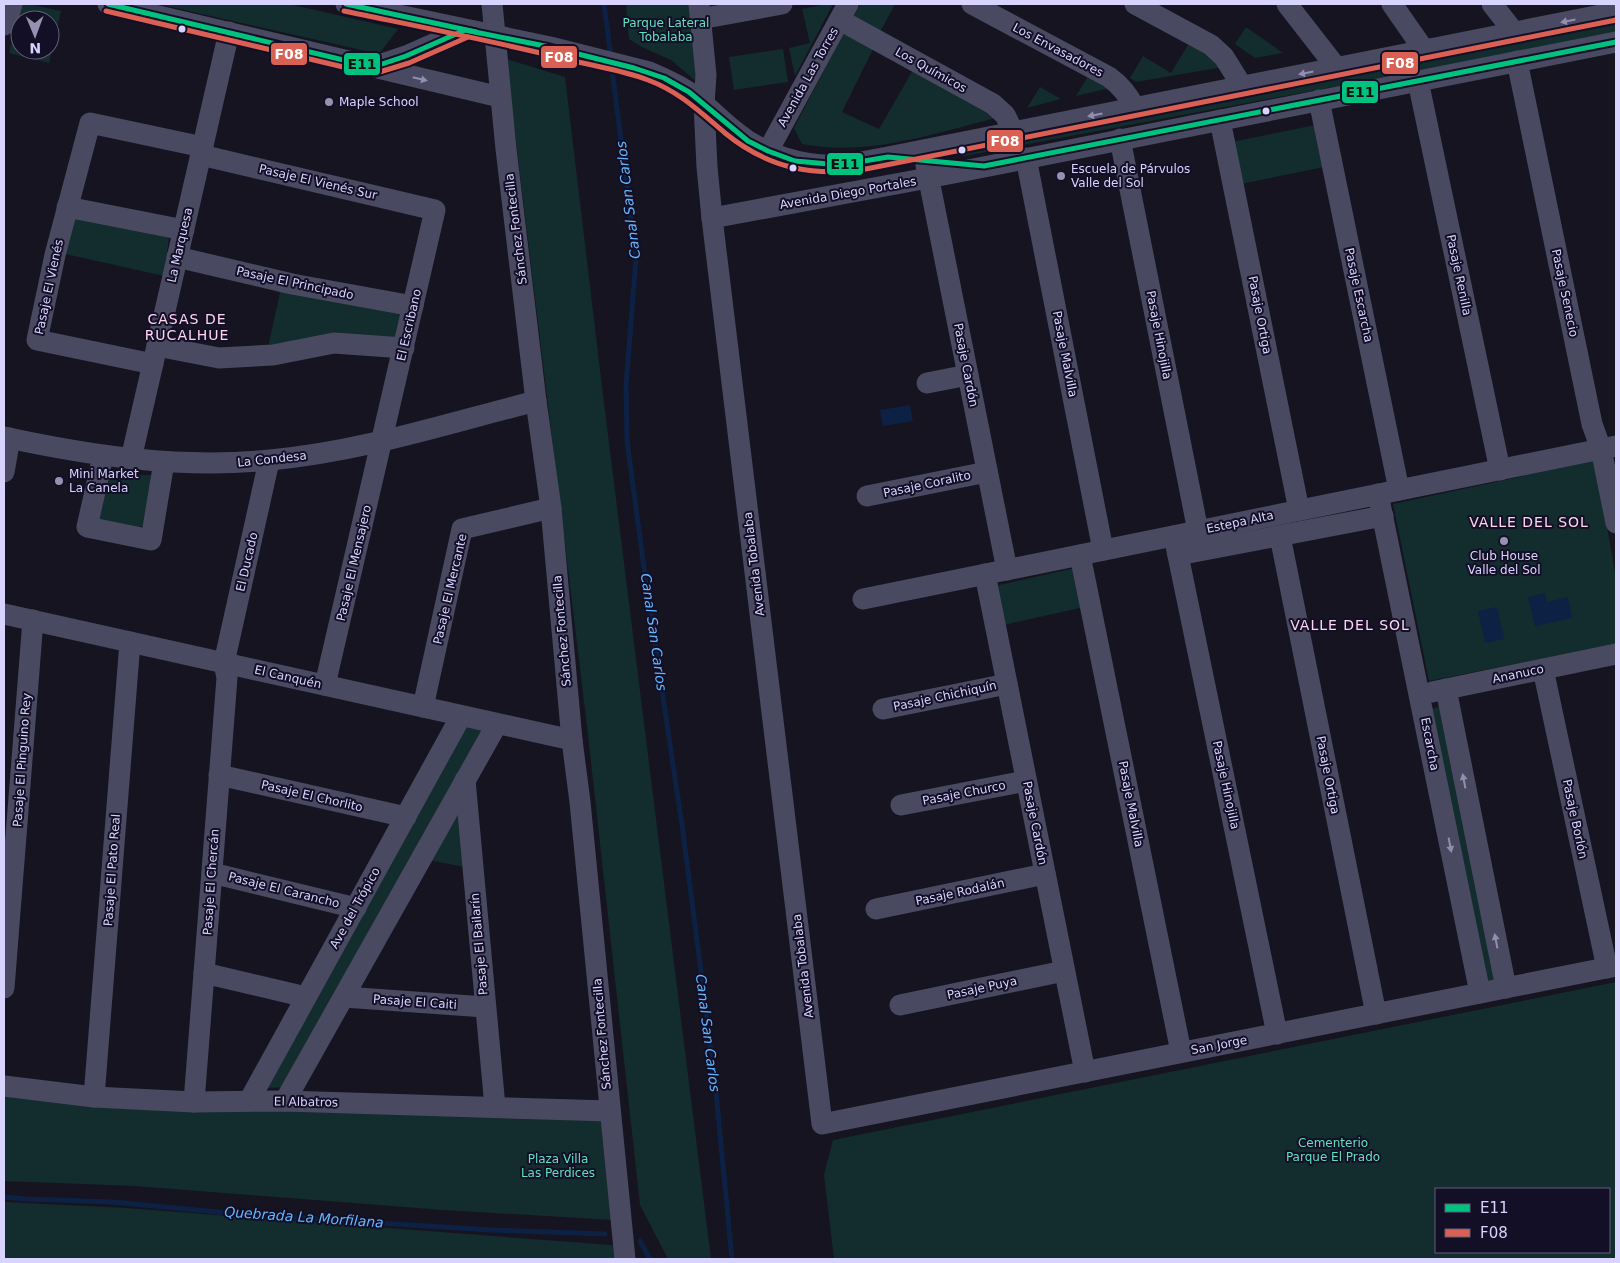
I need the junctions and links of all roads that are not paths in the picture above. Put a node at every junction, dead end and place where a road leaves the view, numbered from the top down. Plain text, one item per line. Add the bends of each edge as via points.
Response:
1 (12, 4) edge
2 (108, 4) edge
3 (346, 4) edge
4 (492, 4) edge
5 (782, 4) edge
6 (972, 4) edge
7 (1135, 4) edge
8 (1287, 4) edge
9 (1392, 4) edge
10 (1492, 4) edge
11 (1602, 10) edge
12 (700, 11) edge
13 (844, 12) edge
14 (410, 18) junction
15 (4, 25) edge
16 (465, 30) junction
17 (229, 32) junction
18 (1514, 32) junction
19 (494, 36) junction
20 (1615, 46) edge
21 (1424, 50) junction
22 (406, 56) junction
23 (1517, 61) junction
24 (373, 67) junction
25 (1336, 67) junction
26 (1418, 81) junction
27 (1242, 86) junction
28 (500, 97) junction
29 (1320, 100) junction
30 (704, 104) junction
31 (1134, 107) junction
32 (1220, 120) junction
33 (1013, 131) junction
34 (983, 137) junction
35 (1120, 139) junction
36 (202, 151) junction
37 (768, 151) junction
38 (888, 157) junction
39 (1026, 158) junction
40 (952, 163) junction
41 (984, 166) junction
42 (927, 169) junction
43 (67, 207) junction
44 (435, 210) joint
45 (712, 218) junction
46 (184, 230) junction
47 (177, 257) junction
48 (413, 306) junction
49 (404, 348) junction
50 (155, 355) junction
51 (968, 375) junction
52 (927, 383) dead end
53 (536, 401) junction
54 (7, 438) edge
55 (383, 440) junction
56 (1608, 447) edge
57 (103, 456) junction
58 (131, 459) junction
59 (270, 461) junction
60 (164, 462) junction
61 (1500, 470) junction
62 (4, 472) edge
63 (987, 472) junction
64 (1399, 490) junction
65 (1378, 494) junction
66 (867, 496) dead end
67 (551, 508) junction
68 (1299, 510) junction
69 (1383, 516) junction
70 (1616, 523) edge
71 (1198, 531) junction
72 (1280, 536) junction
73 (1176, 545) junction
74 (1103, 550) junction
75 (1080, 555) junction
76 (1007, 570) junction
77 (985, 574) junction
78 (863, 599) dead end
79 (4, 614) edge
80 (32, 620) junction
81 (130, 642) junction
82 (1616, 654) edge
83 (224, 663) junction
84 (1543, 669) junction
85 (1007, 684) junction
86 (325, 685) junction
87 (1446, 689) junction
88 (1420, 694) junction
89 (423, 707) junction
90 (883, 709) dead end
91 (461, 716) junction
92 (497, 724) junction
93 (572, 740) junction
94 (219, 775) junction
95 (465, 780) junction
96 (1026, 781) junction
97 (901, 805) dead end
98 (406, 817) junction
99 (212, 873) junction
100 (1045, 874) junction
101 (356, 908) junction
102 (876, 909) dead end
103 (1611, 967) edge
104 (1064, 971) junction
105 (204, 973) junction
106 (4, 988) edge
107 (1506, 988) junction
108 (1480, 993) junction
109 (344, 997) junction
110 (306, 998) junction
111 (900, 1005) dead end
112 (485, 1007) junction
113 (1376, 1014) junction
114 (1277, 1034) junction
115 (1181, 1052) junction
116 (1085, 1072) junction
117 (4, 1086) edge
118 (94, 1097) junction
119 (249, 1101) junction
120 (285, 1101) junction
121 (194, 1102) junction
122 (495, 1107) junction
123 (609, 1111) junction
124 (822, 1124) joint
125 (625, 1259) edge

1 - 15 street
2 - 17 street
3 - 14 street, Avenida Diego Portales
4 - 19 street, Sánchez Fontecilla
5 - 12 street
6 - 31 street, Los Envasadores via 1109,78 1128,96
7 - 27 street via 1211,45 1224,57
8 - 25 street
9 - 21 street
10 - 18 street
11 -> 18 street, Avenida Diego Portales
12 - 30 street, Avenida Tobalaba via 706,74
13 - 33 street, Los Químicos via 993,104 1005,115
13 - 37 street, Avenida Las Torres
14 - 16 street, Avenida Diego Portales
14 - 22 street via 418,39
16 - 19 street, Avenida Diego Portales
16 - 22 street
17 - 24 street
17 - 36 street, La Marquesa
18 - 21 street, Avenida Diego Portales
19 - 28 street, Sánchez Fontecilla
19 - 30 street, Avenida Diego Portales via 649,72 677,84
20 - 23 street, Avenida Diego Portales
21 - 25 street, Avenida Diego Portales
22 - 24 street
23 - 26 street, Avenida Diego Portales
23 - 56 street, Pasaje Senecio via 1592,424
24 -> 28 street
25 -> 27 street, Avenida Diego Portales
26 - 29 street, Avenida Diego Portales
26 - 61 street, Pasaje Renilla
27 - 31 street, Avenida Diego Portales
28 - 53 street, Sánchez Fontecilla
29 - 32 street, Avenida Diego Portales
29 - 64 street, Pasaje Escarcha
30 - 37 street, Avenida Diego Portales via 737,134
30 - 45 street, Avenida Tobalaba
31 -> 33 street, Avenida Diego Portales
32 - 35 street, Avenida Diego Portales
32 - 68 street, Pasaje Ortiga
33 - 34 street, Avenida Diego Portales
34 - 38 street, Avenida Diego Portales
34 - 40 street via 961,146
35 - 39 street, Avenida Diego Portales
35 - 71 street, Pasaje Hinojilla
36 - 43 street, Pasaje El Vienés via 90,123
36 - 44 street, Pasaje El Vienés Sur
36 - 46 street, La Marquesa
37 - 38 street, Avenida Diego Portales via 795,161 826,165
38 - 42 street, Avenida Diego Portales
39 - 41 street, Avenida Diego Portales
39 - 74 street, Pasaje Malvilla
40 - 41 street, Avenida Diego Portales
40 - 42 street, Avenida Diego Portales
41 - 42 street, Avenida Diego Portales
42 - 45 street, Avenida Diego Portales
42 - 51 street, Pasaje Cardón
43 - 46 street
43 - 50 street, Pasaje El Vienés via 37,340
44 - 48 street, El Escribano
45 - 124 street, Avenida Tobalaba
46 - 47 street, La Marquesa
47 - 48 street, Pasaje El Principado via 292,284
47 - 50 street, La Marquesa
48 - 49 street, El Escribano
49 - 50 street via 334,343 273,355 219,358
49 - 55 street, El Escribano
50 - 58 street, La Marquesa
51 - 52 street
51 - 63 street, Pasaje Cardón
53 - 55 street, La Condesa
53 - 67 street, Sánchez Fontecilla
54 - 57 street, La Condesa
54 - 62 street
55 - 59 street, La Condesa
55 - 86 street, Pasaje El Mensajero
56 - 61 street, Estepa Alta
56 - 70 street, Pasaje Senecio
57 - 58 street, La Condesa
57 - 60 street via 87,527 151,540
58 - 60 street, La Condesa
59 - 60 street, La Condesa
59 - 83 street, El Ducado
61 - 64 street, Estepa Alta
63 - 66 street, Pasaje Coralito
63 - 76 street, Pasaje Cardón
64 - 65 street, Estepa Alta
65 - 68 street, Estepa Alta
65 - 69 street, Escarcha
67 - 89 street, Pasaje El Mercante via 462,529
67 - 93 street, Sánchez Fontecilla
68 - 71 street, Estepa Alta
69 - 72 street, Estepa Alta
69 - 88 street, Escarcha
71 - 73 street, Estepa Alta
72 - 73 street, Estepa Alta
72 - 113 street, Pasaje Ortiga
73 - 74 street, Estepa Alta
73 - 114 street, Pasaje Hinojilla
74 - 75 street, Estepa Alta
75 - 76 street, Estepa Alta
75 - 115 street, Pasaje Malvilla
76 - 77 street, Estepa Alta
77 - 78 street, Estepa Alta
77 - 85 street, Pasaje Cardón
79 - 80 street, El Canquén
80 - 81 street, El Canquén
80 - 106 street, Pasaje El Pinguino Rey
81 - 83 street, El Canquén
81 - 118 street, Pasaje El Pato Real
82 - 84 street, Ananuco
83 - 86 street, El Canquén
83 - 94 street, Pasaje El Chercán via 227,678
84 - 87 street, Ananuco
84 - 103 street, Pasaje Borlón
85 - 90 street, Pasaje Chichiquín
85 - 96 street, Pasaje Cardón
86 - 89 street, El Canquén
87 - 88 street, Ananuco
107 -> 87 street
88 -> 108 street, Escarcha
89 - 91 street, El Canquén
91 - 92 street, El Canquén
91 - 98 street, Ave del Trópico
92 - 93 street, El Canquén
92 - 95 street
93 - 123 street, Sánchez Fontecilla
94 - 98 street, Pasaje El Chorlito
94 - 99 street, Pasaje El Chercán
95 - 109 street
95 - 112 street, Pasaje El Bailarín
96 - 97 street, Pasaje Churco
96 - 100 street, Pasaje Cardón
98 - 101 street, Ave del Trópico
99 - 101 street, Pasaje El Carancho
99 - 105 street, Pasaje El Chercán
100 - 102 street, Pasaje Rodalán
100 - 104 street, Pasaje Cardón
101 - 110 street, Ave del Trópico
103 - 107 street, San Jorge
104 - 111 street, Pasaje Puya
104 - 116 street, Pasaje Cardón
105 - 110 street
105 - 121 street, Pasaje El Chercán
107 - 108 street, San Jorge
108 - 113 street, San Jorge
109 - 112 street, Pasaje El Caiti
109 - 120 street
110 - 119 street, Ave del Trópico
112 - 122 street, Pasaje El Bailarín
113 - 114 street, San Jorge
114 - 115 street, San Jorge
115 - 116 street, San Jorge
116 - 124 street, San Jorge
117 - 118 street, El Albatros
118 - 121 street, El Albatros
119 - 120 street, El Albatros
119 - 121 street, El Albatros
120 - 122 street, El Albatros
122 - 123 street, El Albatros
123 - 125 street, Sánchez Fontecilla

